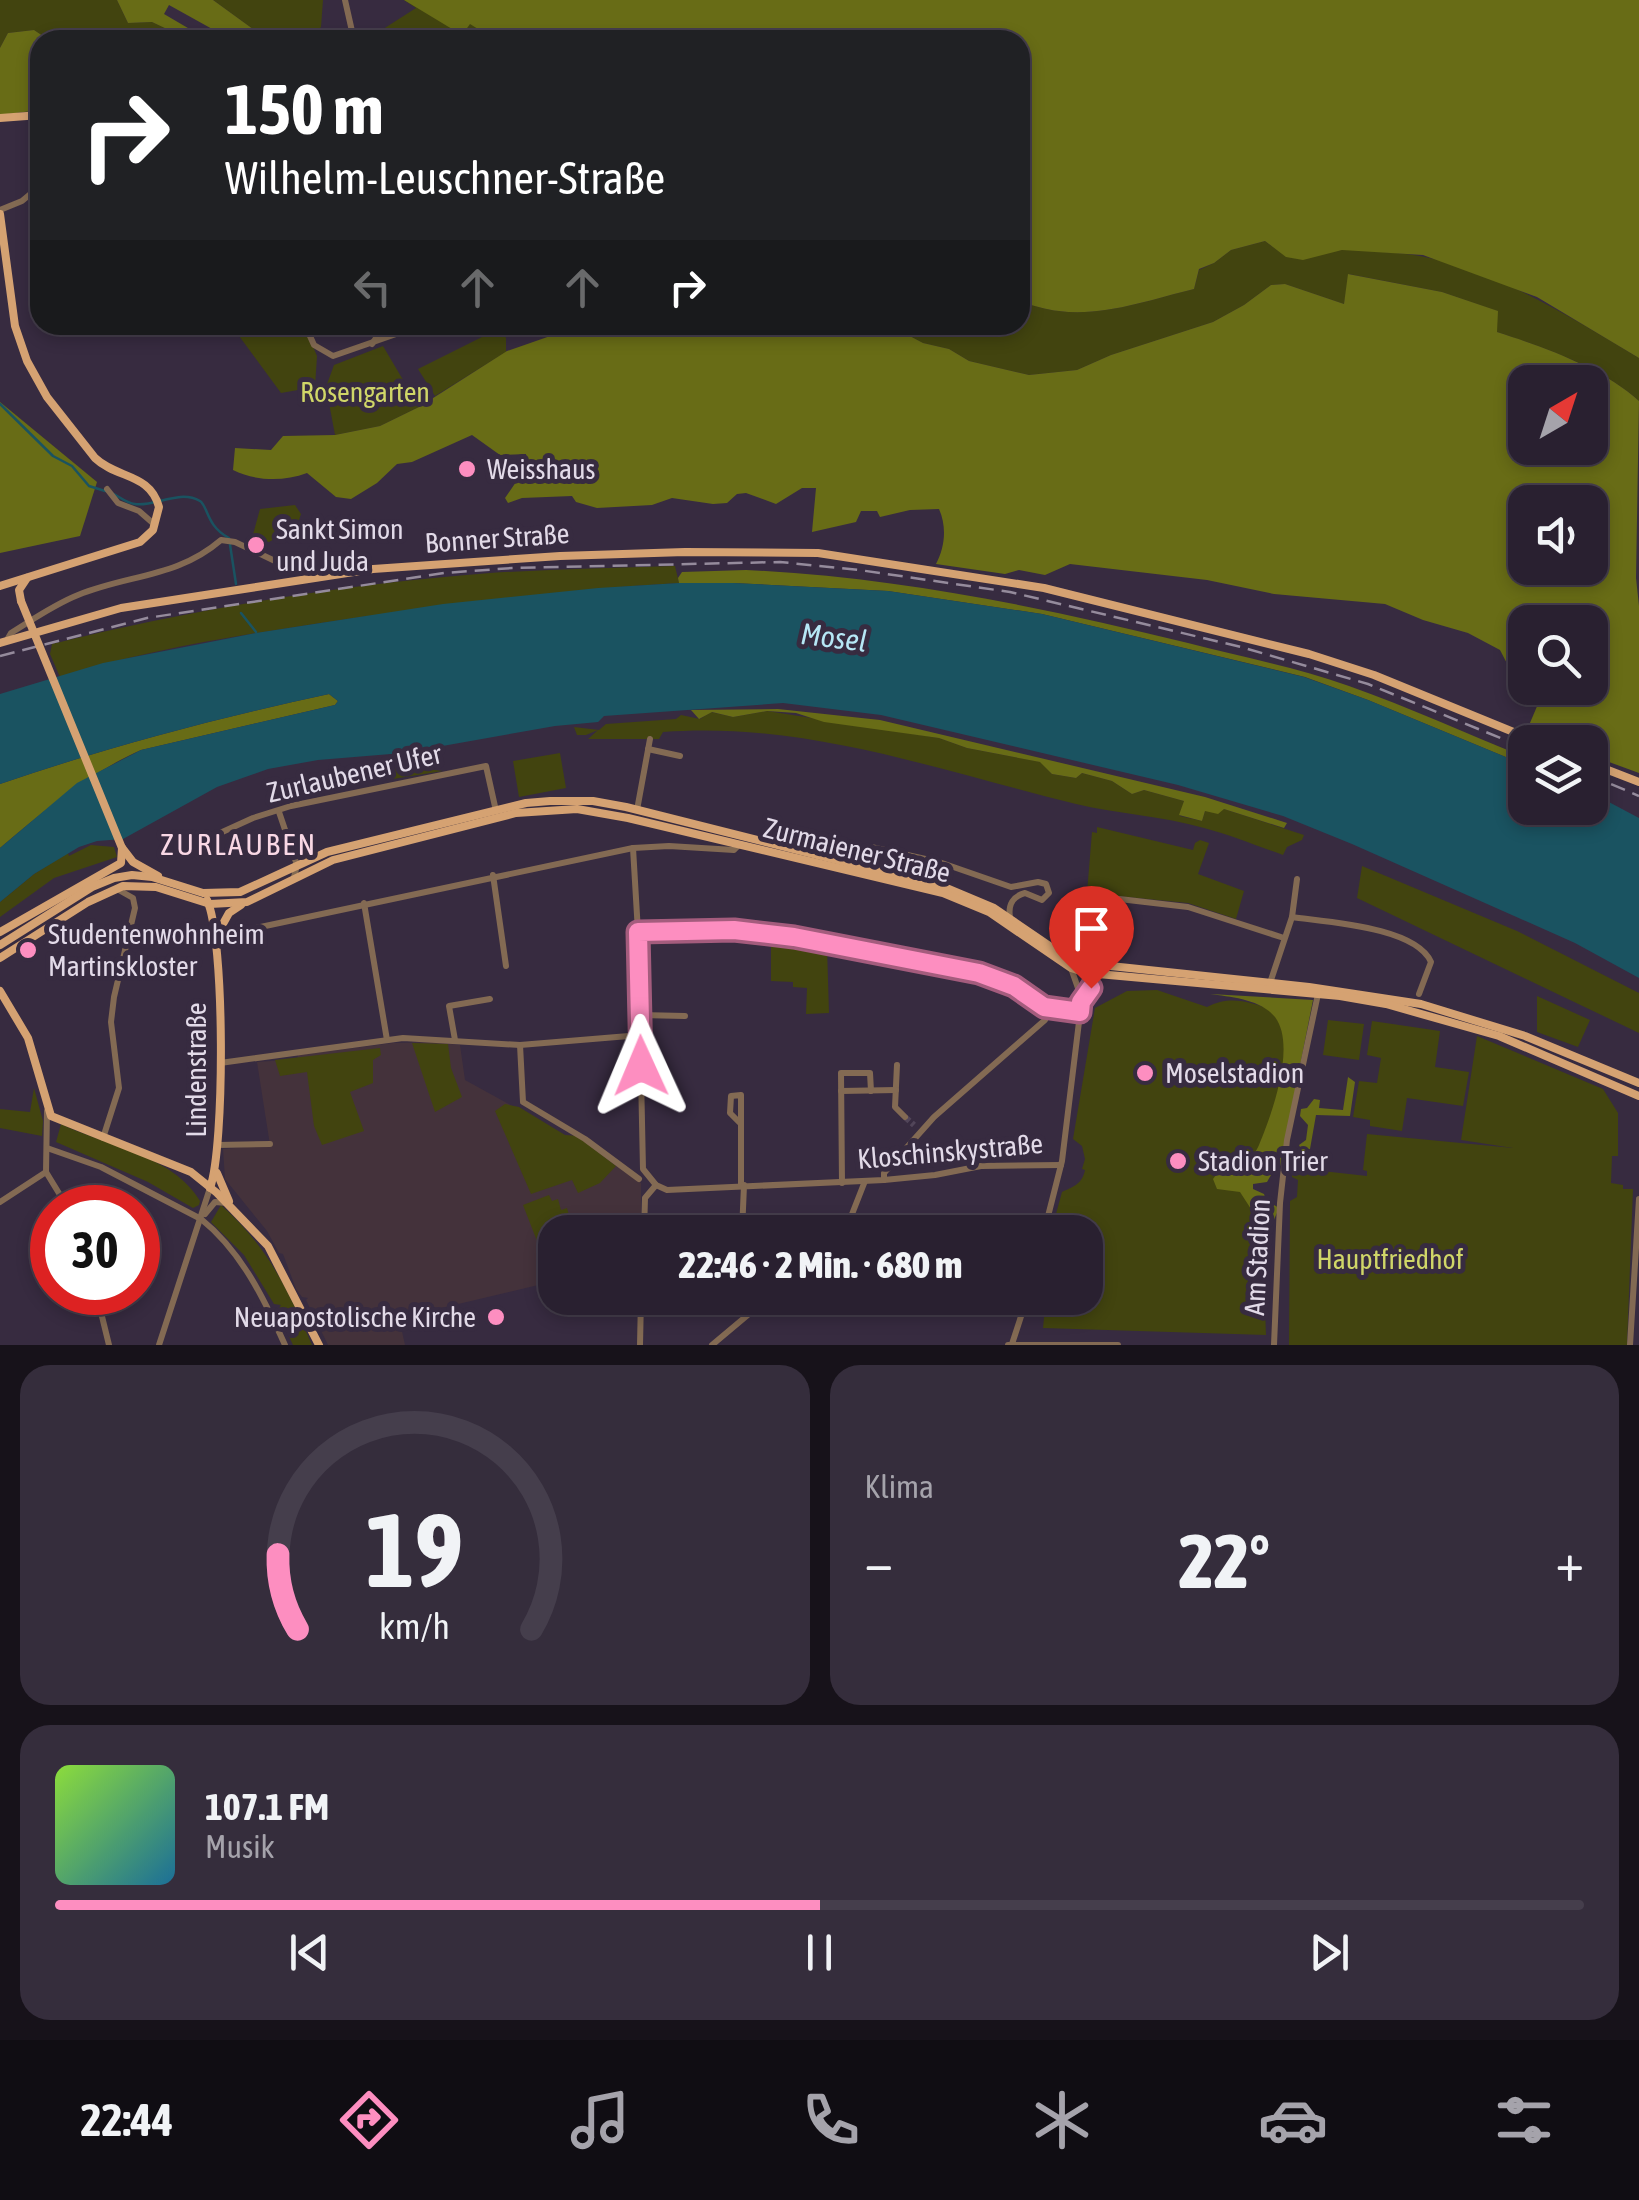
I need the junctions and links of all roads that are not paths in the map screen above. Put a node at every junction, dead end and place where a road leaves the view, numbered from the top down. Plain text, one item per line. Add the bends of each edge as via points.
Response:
1 (345, 0) edge
2 (352, 30) edge
3 (30, 115) edge
4 (0, 122) edge
5 (30, 194) edge
6 (2, 211) edge
7 (4, 270) edge
8 (310, 335) edge
9 (378, 335) edge
10 (396, 335) edge
11 (372, 344) junction
12 (107, 491) dead end
13 (156, 525) junction
14 (28, 577) junction
15 (318, 578) junction
16 (1, 586) edge
17 (21, 601) junction
18 (3, 641) edge
19 (1508, 730) edge
20 (650, 738) dead end
21 (648, 749) junction
22 (680, 756) dead end
23 (1608, 771) edge
24 (1639, 782) edge
25 (498, 810) junction
26 (637, 810) junction
27 (279, 812) junction
28 (612, 814) junction
29 (481, 822) junction
30 (658, 825) junction
31 (740, 840) junction
32 (633, 848) junction
33 (174, 854) dead end
34 (126, 862) junction
35 (296, 864) junction
36 (854, 865) junction
37 (493, 875) junction
38 (294, 876) junction
39 (1297, 879) dead end
40 (166, 880) junction
41 (112, 890) junction
42 (203, 894) junction
43 (1084, 896) dead end
44 (247, 902) junction
45 (364, 903) junction
46 (210, 904) junction
47 (1292, 916) junction
48 (1010, 918) junction
49 (0, 932) edge
50 (638, 932) junction
51 (218, 936) junction
52 (1284, 938) junction
53 (0, 944) edge
54 (0, 958) edge
55 (506, 966) dead end
56 (1071, 968) junction
57 (1096, 970) junction
58 (1087, 973) junction
59 (1270, 983) junction
60 (0, 990) edge
61 (1318, 994) junction
62 (1419, 994) dead end
63 (490, 999) dead end
64 (1081, 1002) junction
65 (1050, 1008) junction
66 (1080, 1012) junction
67 (640, 1015) junction
68 (686, 1016) dead end
69 (641, 1034) junction
70 (386, 1040) junction
71 (455, 1040) junction
72 (520, 1045) junction
73 (220, 1063) junction
74 (897, 1066) dead end
75 (1622, 1076) junction
76 (1639, 1083) edge
77 (1617, 1086) junction
78 (896, 1090) junction
79 (841, 1091) junction
80 (870, 1091) junction
81 (1639, 1096) edge
82 (47, 1110) junction
83 (905, 1118) tunnel mouth
84 (60, 1120) junction
85 (740, 1123) dead end
86 (103, 1138) junction
87 (48, 1144) junction
88 (270, 1144) dead end
89 (218, 1145) junction
90 (1061, 1165) junction
91 (46, 1172) junction
92 (191, 1172) junction
93 (215, 1173) junction
94 (639, 1179) dead end
95 (884, 1180) junction
96 (865, 1181) junction
97 (842, 1183) junction
98 (54, 1185) edge
99 (656, 1185) junction
100 (742, 1185) junction
101 (210, 1188) junction
102 (1639, 1199) edge
103 (0, 1202) edge
104 (231, 1206) junction
105 (644, 1215) edge
106 (742, 1215) edge
107 (852, 1215) edge
108 (1048, 1215) edge
109 (201, 1219) junction
110 (102, 1315) edge
111 (641, 1315) edge
112 (745, 1315) edge
113 (1021, 1315) edge
114 (110, 1345) edge
115 (159, 1345) edge
116 (285, 1345) edge
117 (318, 1345) edge
118 (640, 1345) edge
119 (712, 1345) edge
120 (1011, 1345) edge
121 (1079, 1345) edge
122 (1118, 1345) edge
123 (1274, 1345) edge
124 (1630, 1345) edge

1 - 2 street
3 - 4 main road
5 - 6 street
6 - 7 main road
7 - 13 main road via 14,326 47,397 94,458 152,489 160,507
8 - 11 street via 328,356
9 - 11 street
10 - 11 street
12 - 13 street
13 - 14 main road via 126,548
14 - 16 main road
14 - 17 main road
15 - 18 main road, Bonner Straße via 121,608
15 - 18 street via 311,568 220,540 206,554 166,571 76,595
15 - 19 main road, Bonner Straße via 430,564 649,553 818,553 1044,588 1309,654
16 - 17 main road
17 - 34 main road, bridge
20 - 21 street
21 - 22 street
21 - 26 street
23 - 24 main road
25 - 26 main road via 574,800
25 - 27 street, Zurlaubener Ufer via 486,766
25 - 29 street
25 - 35 main road
26 - 28 main road
26 - 30 main road
26 - 31 main road
27 - 33 street, Zurlaubener Ufer
27 - 35 street
28 - 29 main road via 552,809
28 - 30 main road
29 - 38 main road
30 - 31 main road
31 - 32 street, Zurmaiener Straße via 734,850
31 - 36 main road, Zurmaiener Straße
31 - 56 main road, Zurmaiener Straße via 959,899
32 - 37 street, Zurmaiener Straße
32 - 50 street
34 - 40 main road
34 - 40 main road
34 - 41 main road
34 - 49 main road
34 - 53 main road
35 - 38 street
35 - 42 main road via 240,892
36 - 48 main road, Zurmaiener Straße via 957,891
36 - 48 street via 871,847 952,865 1011,888 1046,884 1049,893 1042,900 1026,893 1016,897
37 - 45 street, Zurmaiener Straße
37 - 55 street
38 - 44 main road
39 - 47 street
40 - 42 main road
41 - 46 main road via 142,884
41 - 54 main road
41 - 86 street via 133,898 135,908 114,997 119,1088
42 - 46 main road, Lindenstraße
43 - 52 street via 1188,907
44 - 46 main road
44 - 51 main road via 229,913
45 - 51 street, Zurmaiener Straße
45 - 70 street
46 - 51 main road, Lindenstraße
47 - 52 street
47 - 62 street via 1382,932 1420,948 1431,962
48 - 57 main road, Zurmaiener Straße
50 - 65 street via 734,930 794,937 994,977
50 - 67 street
51 - 73 main road, Lindenstraße
52 - 59 street
56 - 58 main road, Zurmaiener Straße
56 - 64 street
57 - 58 main road, Zurmaiener Straße
57 - 59 main road, Zurmaiener Straße
57 - 61 main road, Zurmaiener Straße
57 - 64 street
58 - 64 street
59 - 75 main road, Zurmaiener Straße via 1420,1004 1525,1036
60 - 82 main road via 28,1038
61 - 77 main road, Zurmaiener Straße via 1464,1024
61 - 123 street, Am Stadion via 1280,1204
63 - 71 street via 449,1006
64 - 66 street
65 - 66 street
65 - 95 street via 1045,1020 918,1128
66 - 90 street
67 - 68 street
67 - 69 street
69 - 72 street
69 - 99 street via 644,1169
70 - 71 street
70 - 73 street
71 - 72 street
72 - 94 street via 524,1102
73 - 89 main road, Lindenstraße
74 - 78 street
75 - 76 main road, Zurmaiener Straße
75 - 77 main road
77 - 81 main road, Zurmaiener Straße
78 - 80 street
78 - 83 street via 896,1107
79 - 80 street
79 - 80 street via 840,1074 846,1073 870,1074
79 - 97 street, Kloschinskystraße
82 - 84 main road
82 - 87 street
84 - 86 main road
84 - 87 street
85 - 100 street
86 - 92 main road
87 - 91 street
87 - 109 street
88 - 89 street
89 - 93 main road, Lindenstraße
90 - 95 street, Kloschinskystraße via 970,1167
90 - 108 street
91 - 98 street
91 - 103 street
92 - 93 main road via 205,1178
92 - 101 main road
93 - 101 main road, Lindenstraße
93 - 104 main road
95 - 96 street, Kloschinskystraße
96 - 97 street, Kloschinskystraße
96 - 107 street
97 - 100 street, Kloschinskystraße
99 - 100 street, Kloschinskystraße
99 - 105 street via 645,1198
100 - 106 street
101 - 104 main road
101 - 109 street
102 - 124 street
104 - 109 street via 216,1202
104 - 117 main road via 268,1246
109 - 115 street
109 - 116 street via 245,1268
110 - 114 street
111 - 118 street
112 - 119 street
113 - 120 street
120 - 121 street
121 - 122 street

